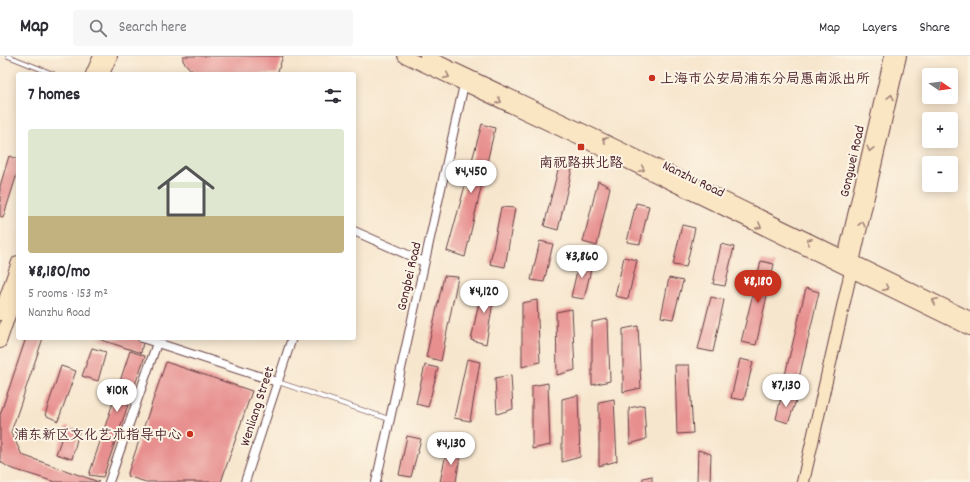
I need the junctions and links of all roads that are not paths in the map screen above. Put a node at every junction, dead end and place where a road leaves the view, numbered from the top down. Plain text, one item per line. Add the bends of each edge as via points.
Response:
1 (8, 56) edge
2 (100, 56) edge
3 (111, 56) edge
4 (404, 56) edge
5 (426, 56) edge
6 (891, 56) edge
7 (900, 56) edge
8 (48, 72) edge
9 (93, 72) edge
10 (104, 72) edge
11 (465, 80) junction
12 (356, 232) edge
13 (424, 262) junction
14 (850, 264) junction
15 (16, 268) edge
16 (16, 297) edge
17 (0, 314) edge
18 (970, 318) edge
19 (970, 329) edge
20 (291, 340) edge
21 (156, 341) edge
22 (0, 342) edge
23 (277, 382) junction
24 (389, 418) junction
25 (109, 482) edge
26 (245, 482) edge
27 (376, 482) edge
28 (803, 482) edge

1 - 8 lane
2 - 9 main road
3 - 10 main road
4 -> 11 main road, Nanzhu Road
5 - 11 main road, Nanzhu Road
6 -> 14 main road, Gongwei Road
14 -> 7 main road, Gongwei Road
11 - 13 street, Gongbei Road
11 - 14 main road, Nanzhu Road via 593,135
12 - 13 street
13 - 24 street, Gongbei Road
18 -> 14 main road, Nanzhu Road
14 -> 19 main road, Nanzhu Road
14 - 28 main road, Gongwei Road
15 - 17 main road
16 - 22 main road
20 - 23 street, Wenliang Street
21 - 23 street
21 - 25 street
23 - 24 lane
23 - 26 street, Wenliang Street
24 - 27 street, Gongbei Road

